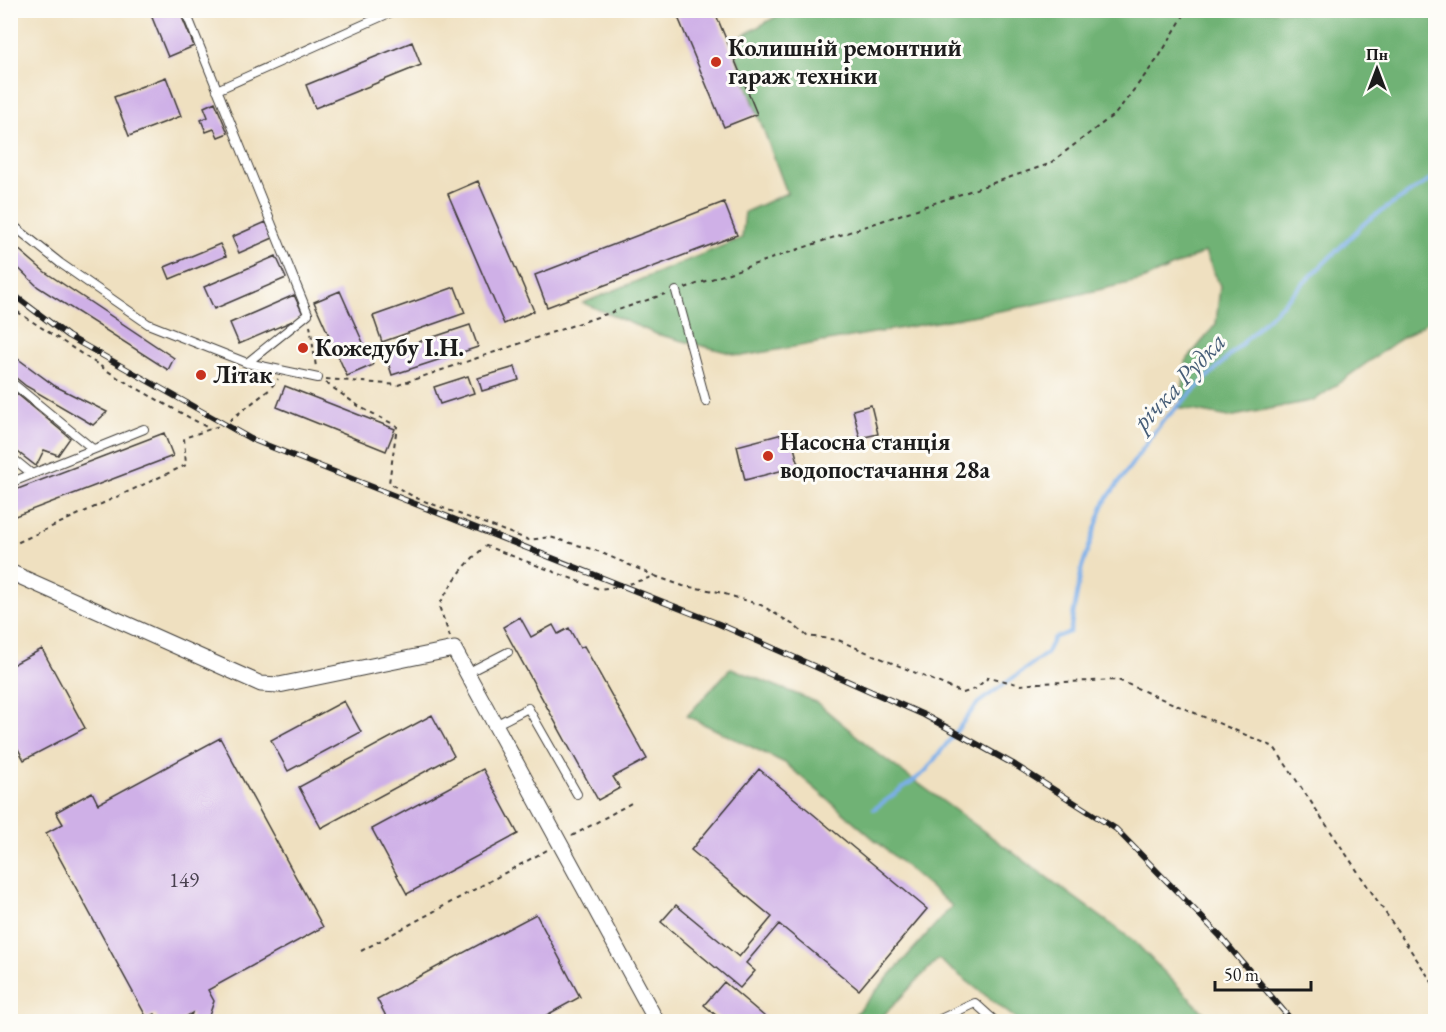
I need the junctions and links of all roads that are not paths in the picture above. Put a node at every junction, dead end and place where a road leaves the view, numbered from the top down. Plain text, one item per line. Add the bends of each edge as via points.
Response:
1 (185, 10) edge
2 (396, 10) edge
3 (217, 90) junction
4 (10, 223) edge
5 (676, 291) road end
6 (247, 363) junction
7 (318, 378) road end
8 (10, 381) edge
9 (706, 402) dead end
10 (144, 429) dead end
11 (93, 449) junction
12 (10, 456) edge
13 (32, 474) junction
14 (10, 483) edge
15 (10, 572) edge
16 (508, 652) dead end
17 (467, 673) junction
18 (495, 725) junction
19 (577, 794) dead end
20 (657, 1022) edge
21 (934, 1022) edge
22 (996, 1022) edge

1 - 3 lane
2 - 3 lane
3 - 6 lane via 308,314
4 - 6 lane via 60,264 148,324
5 - 9 lane
6 - 7 lane
8 - 11 lane
10 - 11 lane
11 - 13 lane
12 - 13 lane
13 - 14 lane
15 - 17 street via 261,684 279,685 454,650
16 - 17 lane
17 - 18 street
18 - 19 lane via 528,708
18 - 20 street
21 - 22 lane via 975,1003

